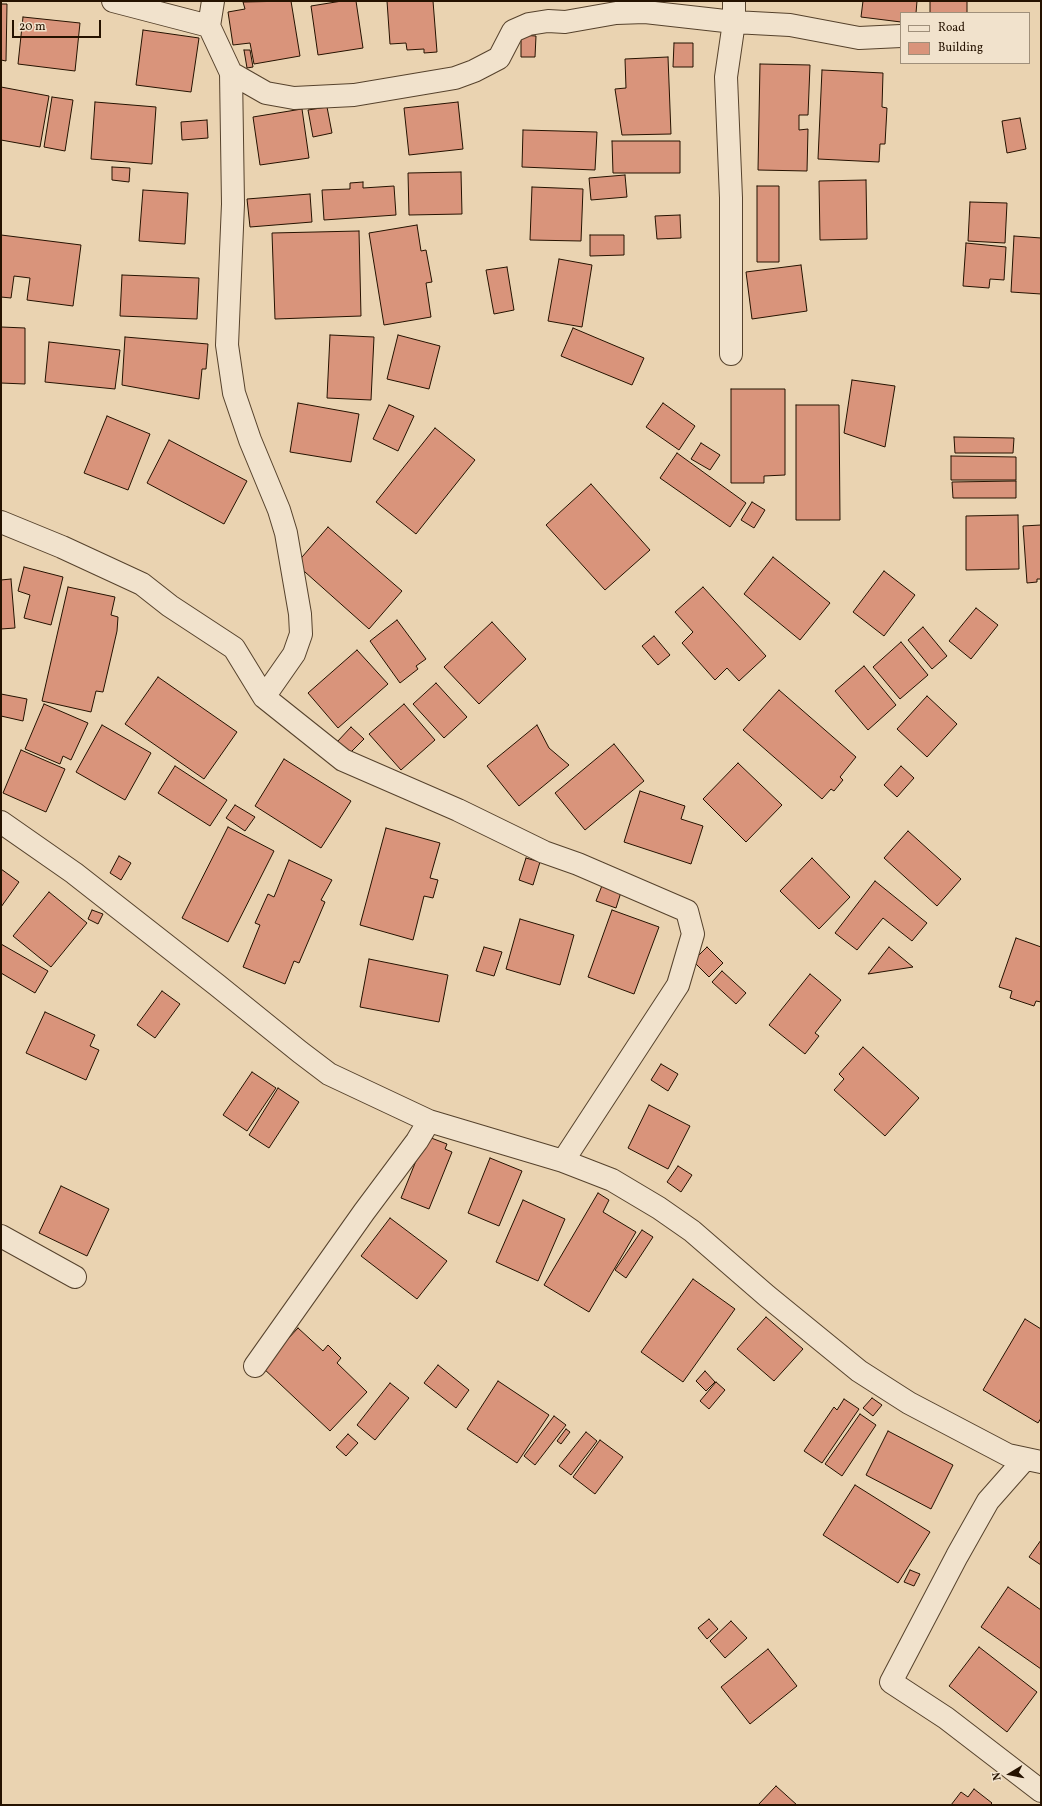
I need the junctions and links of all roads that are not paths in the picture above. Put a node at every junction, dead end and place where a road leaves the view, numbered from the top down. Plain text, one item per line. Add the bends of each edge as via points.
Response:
1 (113, 1) edge
2 (213, 1) edge
3 (734, 1) edge
4 (734, 22) junction
5 (209, 26) junction
6 (900, 36) edge
7 (231, 73) junction
8 (731, 354) dead end
9 (1, 522) edge
10 (264, 696) junction
11 (1, 822) edge
12 (429, 1121) junction
13 (564, 1161) junction
14 (1, 1236) edge
15 (75, 1277) dead end
16 (255, 1366) dead end
17 (1033, 1460) edge
18 (1041, 1791) edge

1 - 5 street
2 - 5 street
3 - 4 street
4 - 6 street via 790,26 859,38
4 - 7 street via 645,12 616,13 565,22 548,20 513,31 499,58 474,71 455,78 354,95 294,98 266,93
4 - 8 street via 726,77 731,198
5 - 7 street
7 - 10 street via 233,204 227,344 234,393 286,533 300,614 300,634 294,654
9 - 10 street via 142,584 170,606 234,648
10 - 13 street via 343,760 458,810 544,852 687,911 693,934 678,985
11 - 12 street via 74,873 329,1074
12 - 13 street
12 - 16 street
13 - 17 street via 612,1180 692,1231 859,1371 909,1402 995,1449 1008,1455
14 - 15 street
17 - 18 street via 988,1501 890,1682 946,1718

